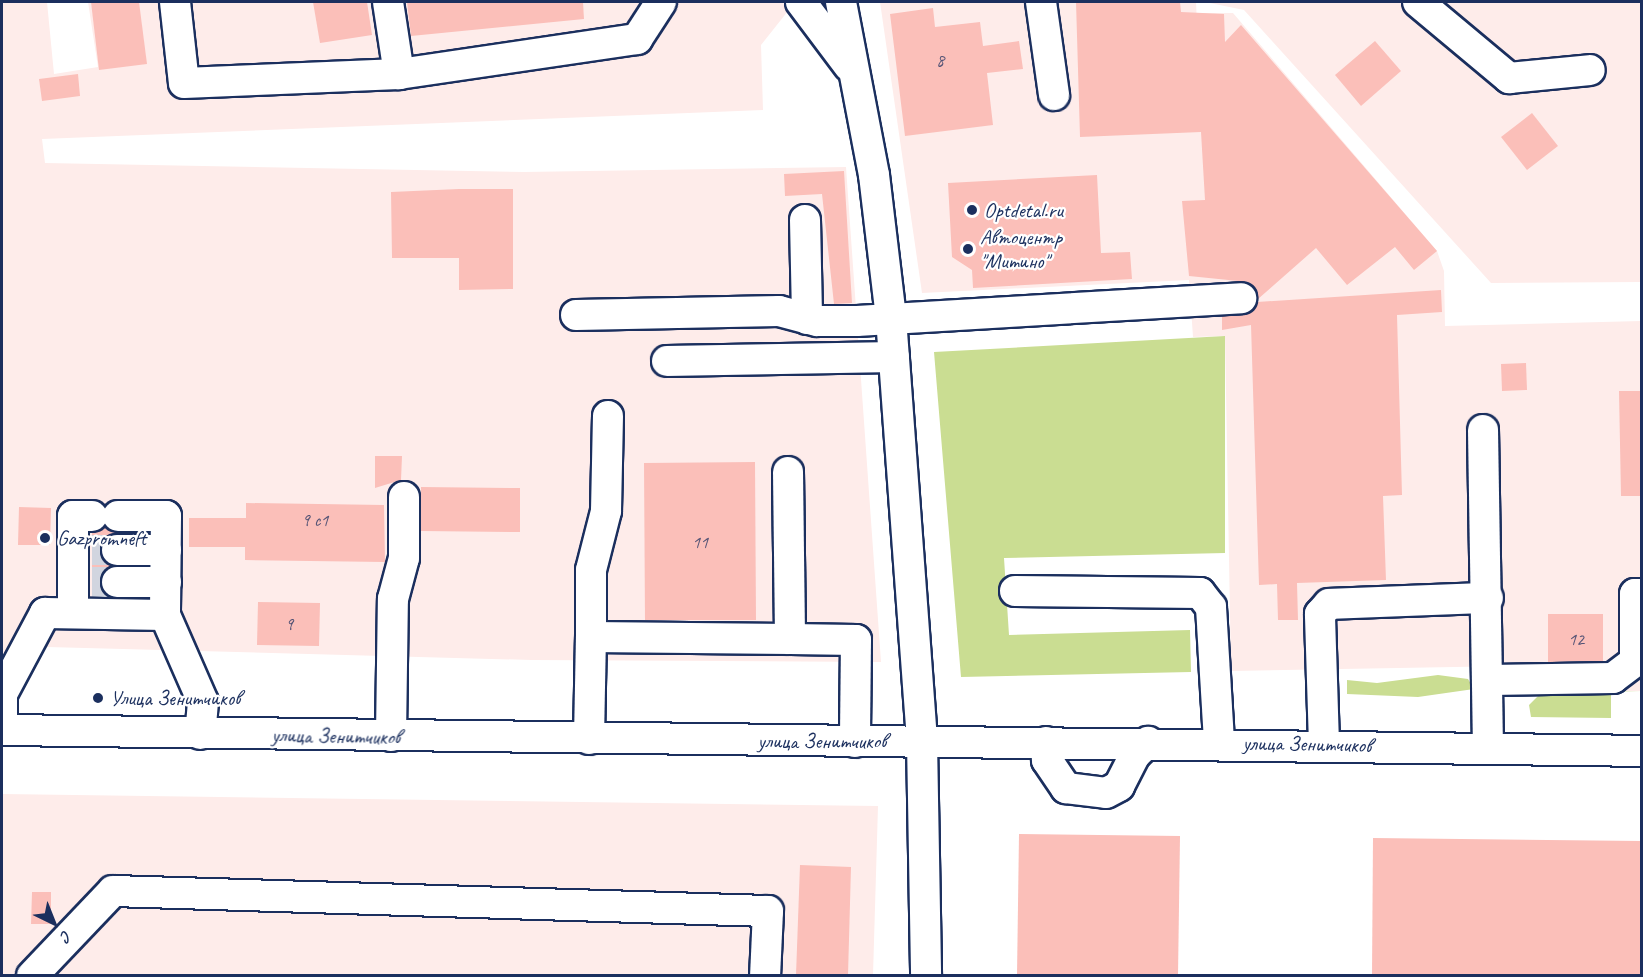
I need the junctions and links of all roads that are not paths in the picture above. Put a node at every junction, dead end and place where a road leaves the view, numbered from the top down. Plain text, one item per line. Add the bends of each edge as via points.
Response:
1 (175, 2) edge
2 (387, 2) edge
3 (661, 2) edge
4 (801, 2) edge
5 (841, 2) edge
6 (1041, 2) edge
7 (1419, 2) edge
8 (850, 69) junction
9 (1590, 70) dead end
10 (399, 74) junction
11 (1053, 95) dead end
12 (805, 220) dead end
13 (1241, 298) dead end
14 (576, 315) dead end
15 (891, 318) junction
16 (807, 319) junction
17 (894, 357) junction
18 (667, 361) dead end
19 (608, 416) dead end
20 (1483, 430) dead end
21 (788, 472) dead end
22 (404, 497) dead end
23 (94, 549) junction
24 (166, 550) junction
25 (94, 582) junction
26 (166, 582) junction
27 (1015, 591) dead end
28 (1641, 594) edge
29 (1488, 598) junction
30 (73, 613) junction
31 (165, 615) junction
32 (591, 637) junction
33 (790, 639) junction
34 (1638, 656) edge
35 (1490, 680) junction
36 (2, 723) edge
37 (2, 730) edge
38 (200, 734) junction
39 (391, 736) junction
40 (589, 739) junction
41 (922, 741) junction
42 (855, 742) junction
43 (1046, 742) junction
44 (1148, 742) junction
45 (1219, 743) junction
46 (1324, 744) junction
47 (1488, 748) junction
48 (1641, 752) edge
49 (32, 975) edge
50 (765, 975) edge
51 (926, 975) edge

1 - 10 street via 184,83
2 - 10 street
3 - 10 street via 637,39
4 - 8 street
5 - 8 street
6 - 11 street
7 - 9 street via 1509,78
8 - 15 street via 874,176
12 - 16 street
13 - 15 street
14 - 16 street via 779,311
15 - 16 street
15 - 17 street
17 - 18 street
17 - 41 street
19 - 32 street via 606,511 591,570
20 - 29 street
21 - 33 street
22 - 39 street via 404,558 393,599
23 - 24 street
23 - 24 street via 74,516 166,516
23 - 25 street
24 - 26 street
25 - 26 street
25 - 30 street
26 - 31 street
27 - 45 street via 1200,593 1211,608
28 - 34 street via 1635,594
29 - 35 street
29 - 46 street via 1329,604 1320,614
30 - 31 street
30 - 36 street via 45,612 2,694
31 - 38 street via 203,702
32 - 33 street
32 - 40 street
33 - 42 street via 856,640
34 - 35 street via 1613,678
35 - 47 street
37 - 38 street, улица Зенитчиков
38 - 39 street, улица Зенитчиков
39 - 40 street, улица Зенитчиков
40 - 42 street, улица Зенитчиков
41 - 42 street, улица Зенитчиков
41 - 43 street, улица Зенитчиков
41 - 51 street
43 - 44 street, улица Зенитчиков
43 - 44 street via 1047,760 1066,788 1106,793 1119,786 1134,756
44 - 45 street, улица Зенитчиков
45 - 46 street, улица Зенитчиков
46 - 47 street, улица Зенитчиков
47 - 48 street, улица Зенитчиков
49 - 50 street via 113,891 768,911

